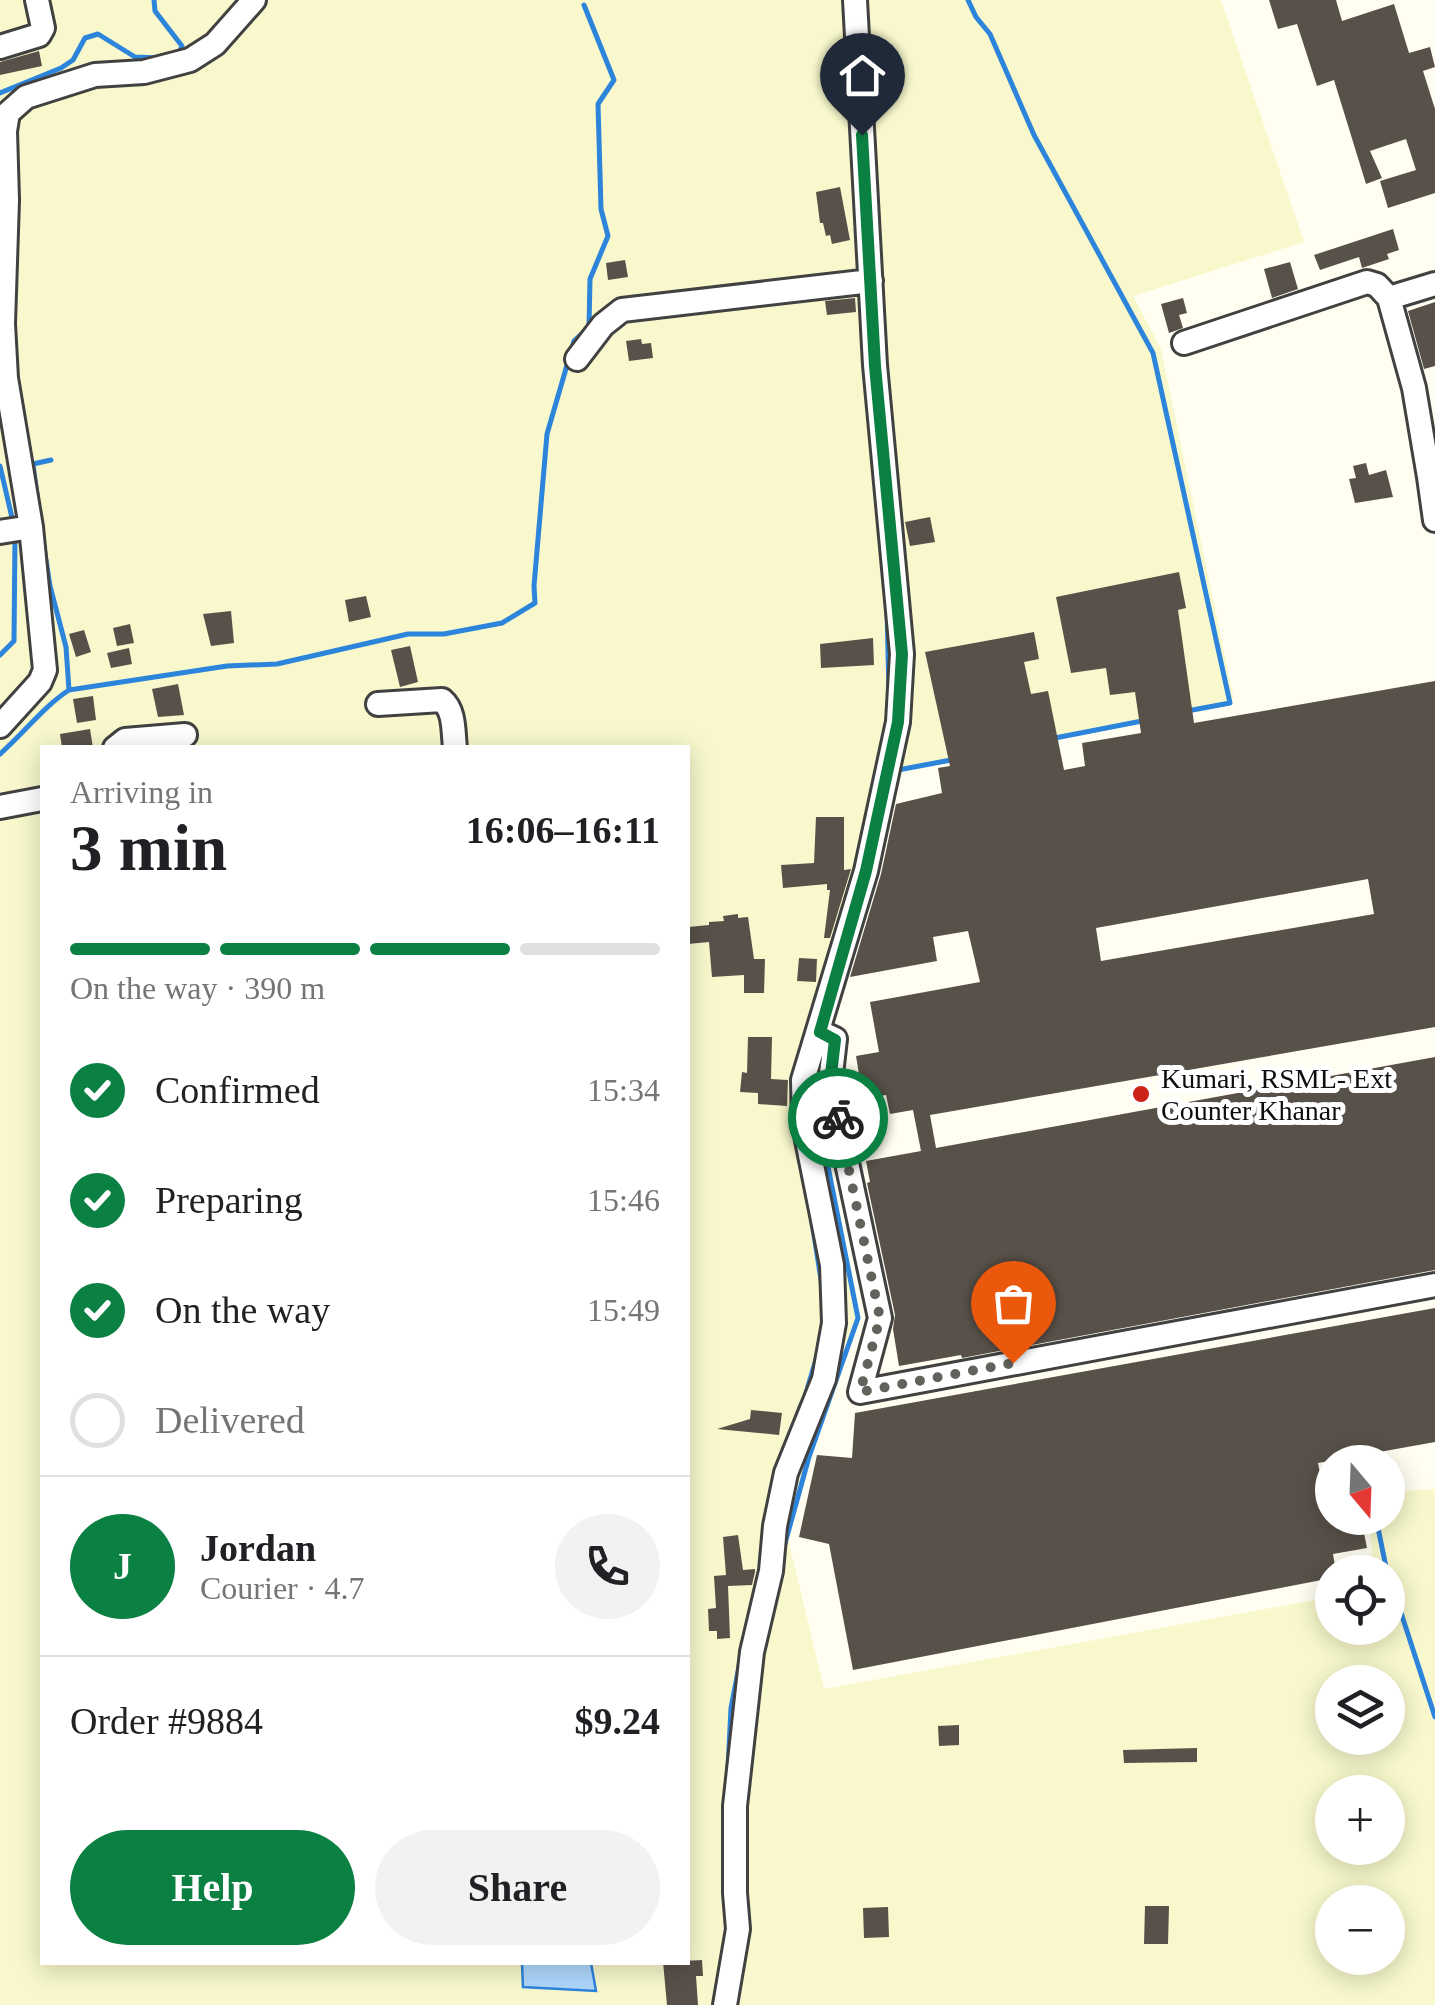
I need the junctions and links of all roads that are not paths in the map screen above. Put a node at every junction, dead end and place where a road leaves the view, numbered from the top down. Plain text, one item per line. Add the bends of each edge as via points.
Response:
1 (37, 0) edge
2 (254, 0) edge
3 (854, 0) edge
4 (0, 47) edge
5 (871, 281) junction
6 (1435, 284) edge
7 (1389, 298) junction
8 (1184, 343) dead end
9 (577, 359) dead end
10 (1424, 384) edge
11 (1432, 476) edge
12 (1435, 520) edge
13 (31, 527) junction
14 (0, 532) edge
15 (378, 704) dead end
16 (0, 726) edge
17 (185, 735) dead end
18 (119, 745) edge
19 (455, 745) edge
20 (40, 799) edge
21 (0, 807) edge
22 (828, 1036) junction
23 (1435, 1285) edge
24 (725, 2005) edge

1 - 4 street via 43,28 38,35
2 - 13 street via 215,44 190,60 95,75 26,97 8,113 6,378
3 - 5 street
5 - 9 street via 622,310
5 - 22 street via 902,654 898,722
6 - 7 street
7 - 8 street via 1367,282
7 - 10 street
10 - 11 street
11 - 12 street
13 - 14 street
13 - 16 street via 45,670
15 - 19 street via 442,700 452,715
17 - 18 street
20 - 21 street
22 - 23 street via 830,1083 880,1318 860,1392
22 - 24 street via 803,1080 804,1125 832,1265 834,1323 824,1379 786,1473 752,1652 735,1806 738,1929

